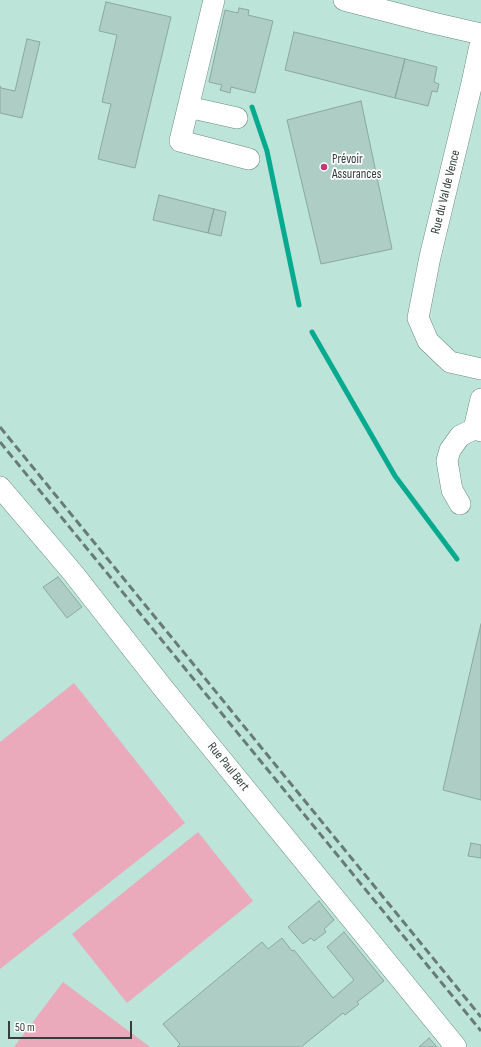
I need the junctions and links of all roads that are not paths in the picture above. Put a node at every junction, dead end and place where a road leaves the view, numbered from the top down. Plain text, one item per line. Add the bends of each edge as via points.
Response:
1 (214, 0) edge
2 (344, 0) edge
3 (481, 34) edge
4 (481, 42) edge
5 (188, 107) junction
6 (237, 118) dead end
7 (249, 159) dead end
8 (481, 369) edge
9 (481, 399) edge
10 (477, 430) edge
11 (0, 487) edge
12 (460, 504) dead end
13 (456, 1047) edge

1 - 5 street
2 - 3 street
4 - 8 street, Rue du Val de Vence via 418,318 428,341 450,362
5 - 6 street
5 - 7 street via 180,141
9 - 10 street
10 - 12 street via 460,436 450,450 447,461 452,490
11 - 13 street, Rue Paul Bert via 73,573 163,688

